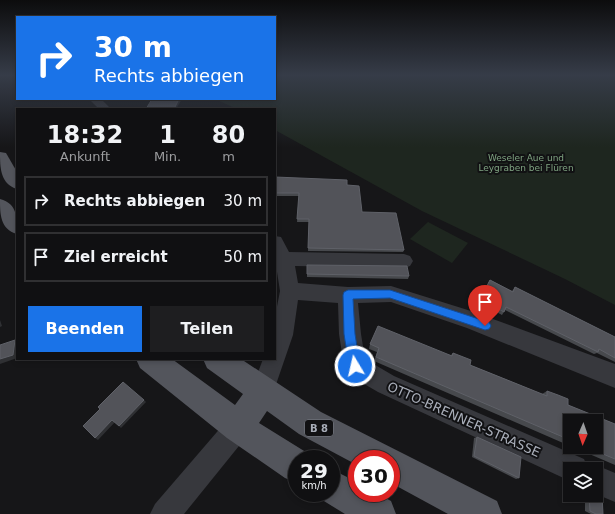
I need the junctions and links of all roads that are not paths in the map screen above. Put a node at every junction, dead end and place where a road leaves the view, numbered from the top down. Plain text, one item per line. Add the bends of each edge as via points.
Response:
1 (96, 100) edge
2 (104, 108) edge
3 (0, 157) edge
4 (16, 182) edge
5 (0, 205) edge
6 (16, 226) edge
7 (280, 251) edge
8 (404, 261) dead end
9 (290, 291) junction
10 (348, 295) junction
11 (276, 353) edge
12 (151, 360) edge
13 (218, 360) edge
14 (274, 360) edge
15 (615, 376) edge
16 (263, 391) junction
17 (238, 426) junction
18 (362, 450) edge
19 (288, 460) edge
20 (563, 464) edge
21 (400, 470) edge
22 (603, 482) edge
23 (615, 488) edge
24 (340, 491) edge
25 (164, 514) edge
26 (378, 514) edge
27 (484, 514) edge

1 - 2 street
3 - 4 main road
5 - 6 main road
7 - 8 street
7 - 9 street
9 - 10 street
9 - 11 street
10 - 15 street via 390,294 408,299 471,320
10 - 20 street, OTTO-BRENNER-STRASSE via 355,366 386,384
12 - 17 main road
13 - 16 main road, B 8
14 - 16 street
16 - 17 main road
16 - 18 main road, B 8 via 310,423
17 - 19 main road
17 - 25 street
21 - 27 main road
22 - 23 street
24 - 26 main road

